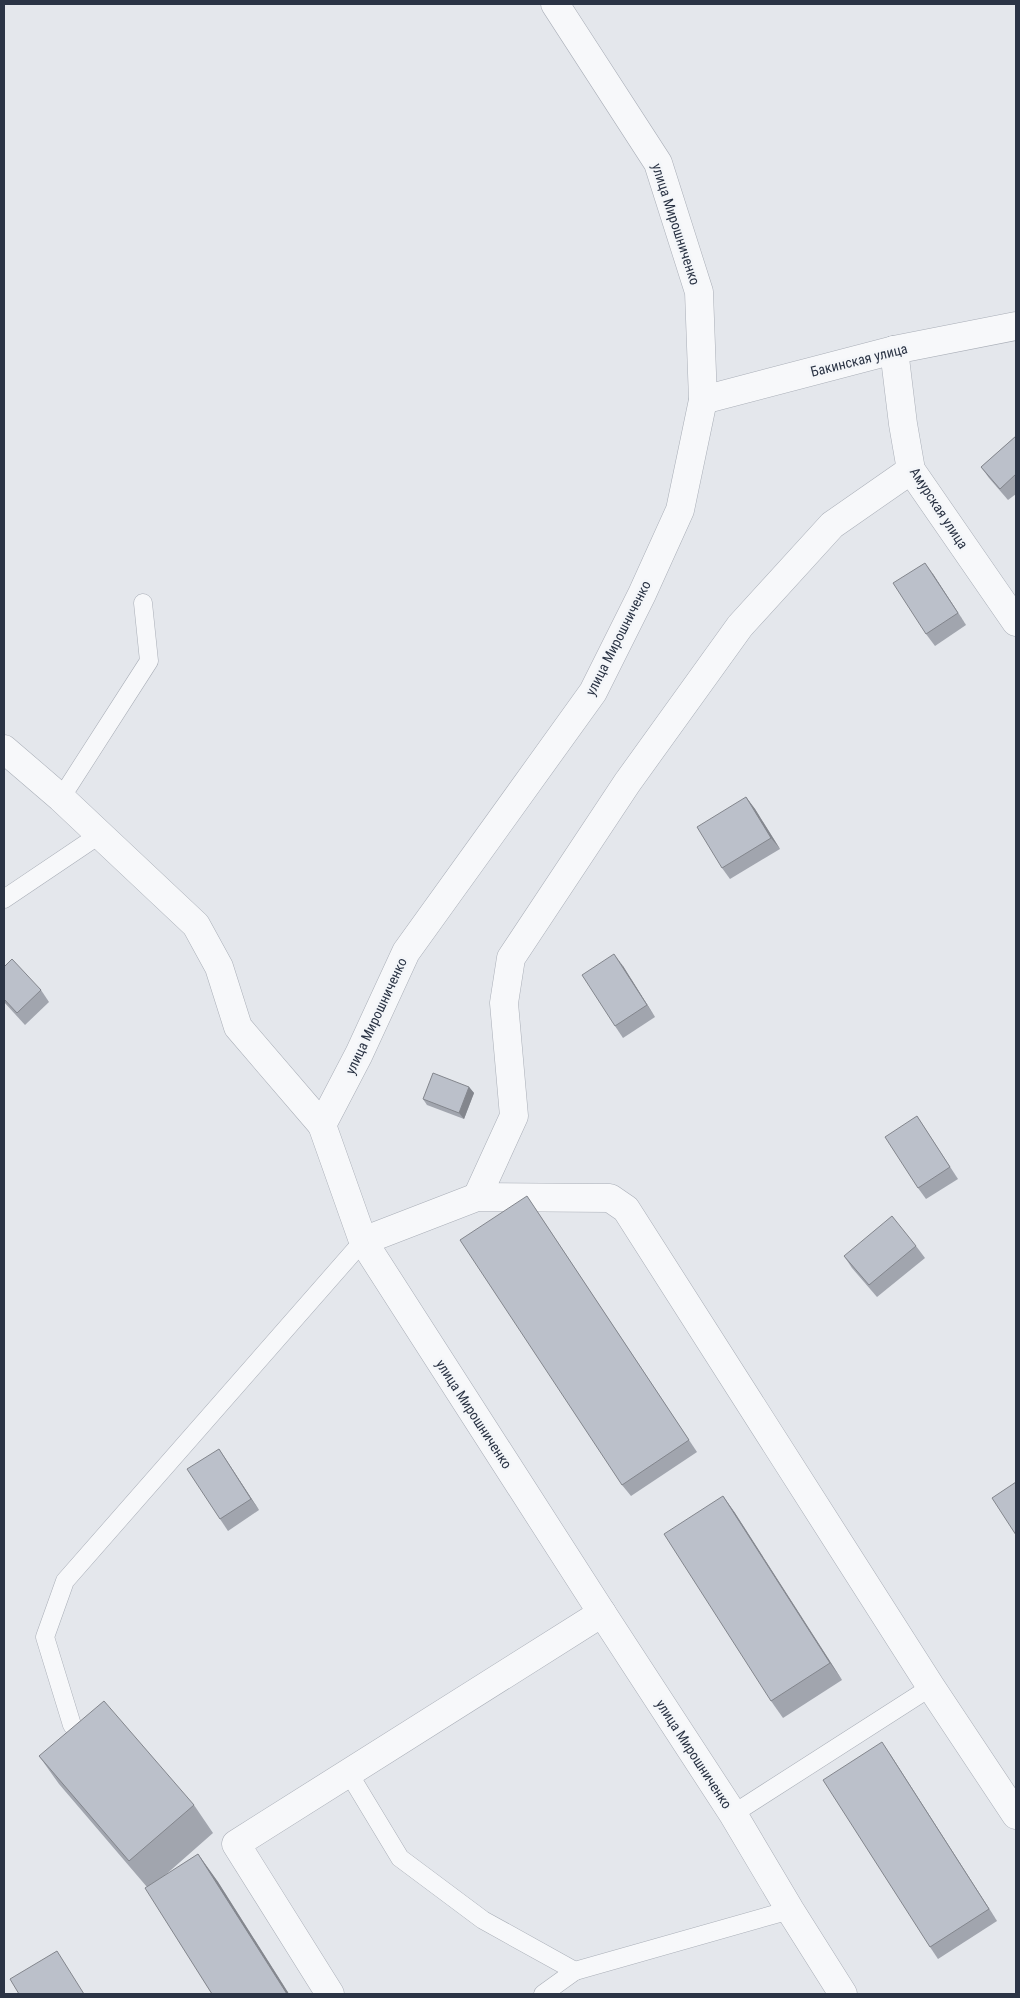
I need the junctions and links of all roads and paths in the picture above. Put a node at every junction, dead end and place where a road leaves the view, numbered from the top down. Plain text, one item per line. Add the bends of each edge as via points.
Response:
1 (555, 4) edge
2 (1016, 326) edge
3 (894, 350) junction
4 (703, 400) junction
5 (911, 470) junction
6 (143, 604) dead end
7 (1016, 622) edge
8 (4, 749) edge
9 (60, 798) junction
10 (99, 835) junction
11 (4, 899) edge
12 (322, 1125) junction
13 (476, 1197) junction
14 (363, 1241) junction
15 (602, 1613) junction
16 (931, 1688) junction
17 (72, 1725) edge
18 (348, 1772) junction
19 (733, 1814) junction
20 (1016, 1815) edge
21 (790, 1910) junction
22 (575, 1971) junction
23 (330, 1994) edge
24 (542, 1994) edge
25 (844, 1994) edge

1 - 4 street, улица Мирошниченко via 658,163 699,292
2 - 3 street, Бакинская улица
3 - 4 street, Бакинская улица
3 - 5 street, Амурская улица
4 - 12 street, улица Мирошниченко via 680,510 593,692 406,952 360,1054
5 - 7 street, Амурская улица
5 - 13 street via 832,525 740,626 627,783 511,958 504,1003 514,1116
6 - 9 lane via 150,661
8 - 9 street
9 - 10 street
10 - 11 lane
10 - 12 street via 196,925 219,967 238,1027
12 - 14 street, улица Мирошниченко
13 - 14 street
13 - 16 street via 610,1198 626,1209
14 - 15 street, улица Мирошниченко
14 - 17 lane via 65,1580 45,1637
15 - 18 street
15 - 19 street, улица Мирошниченко
16 - 19 lane
16 - 20 street
18 - 22 lane via 400,1858 483,1920
18 - 23 street via 236,1844
19 - 21 street, улица Мирошниченко
21 - 22 lane
21 - 25 street, улица Мирошниченко
22 - 24 lane

